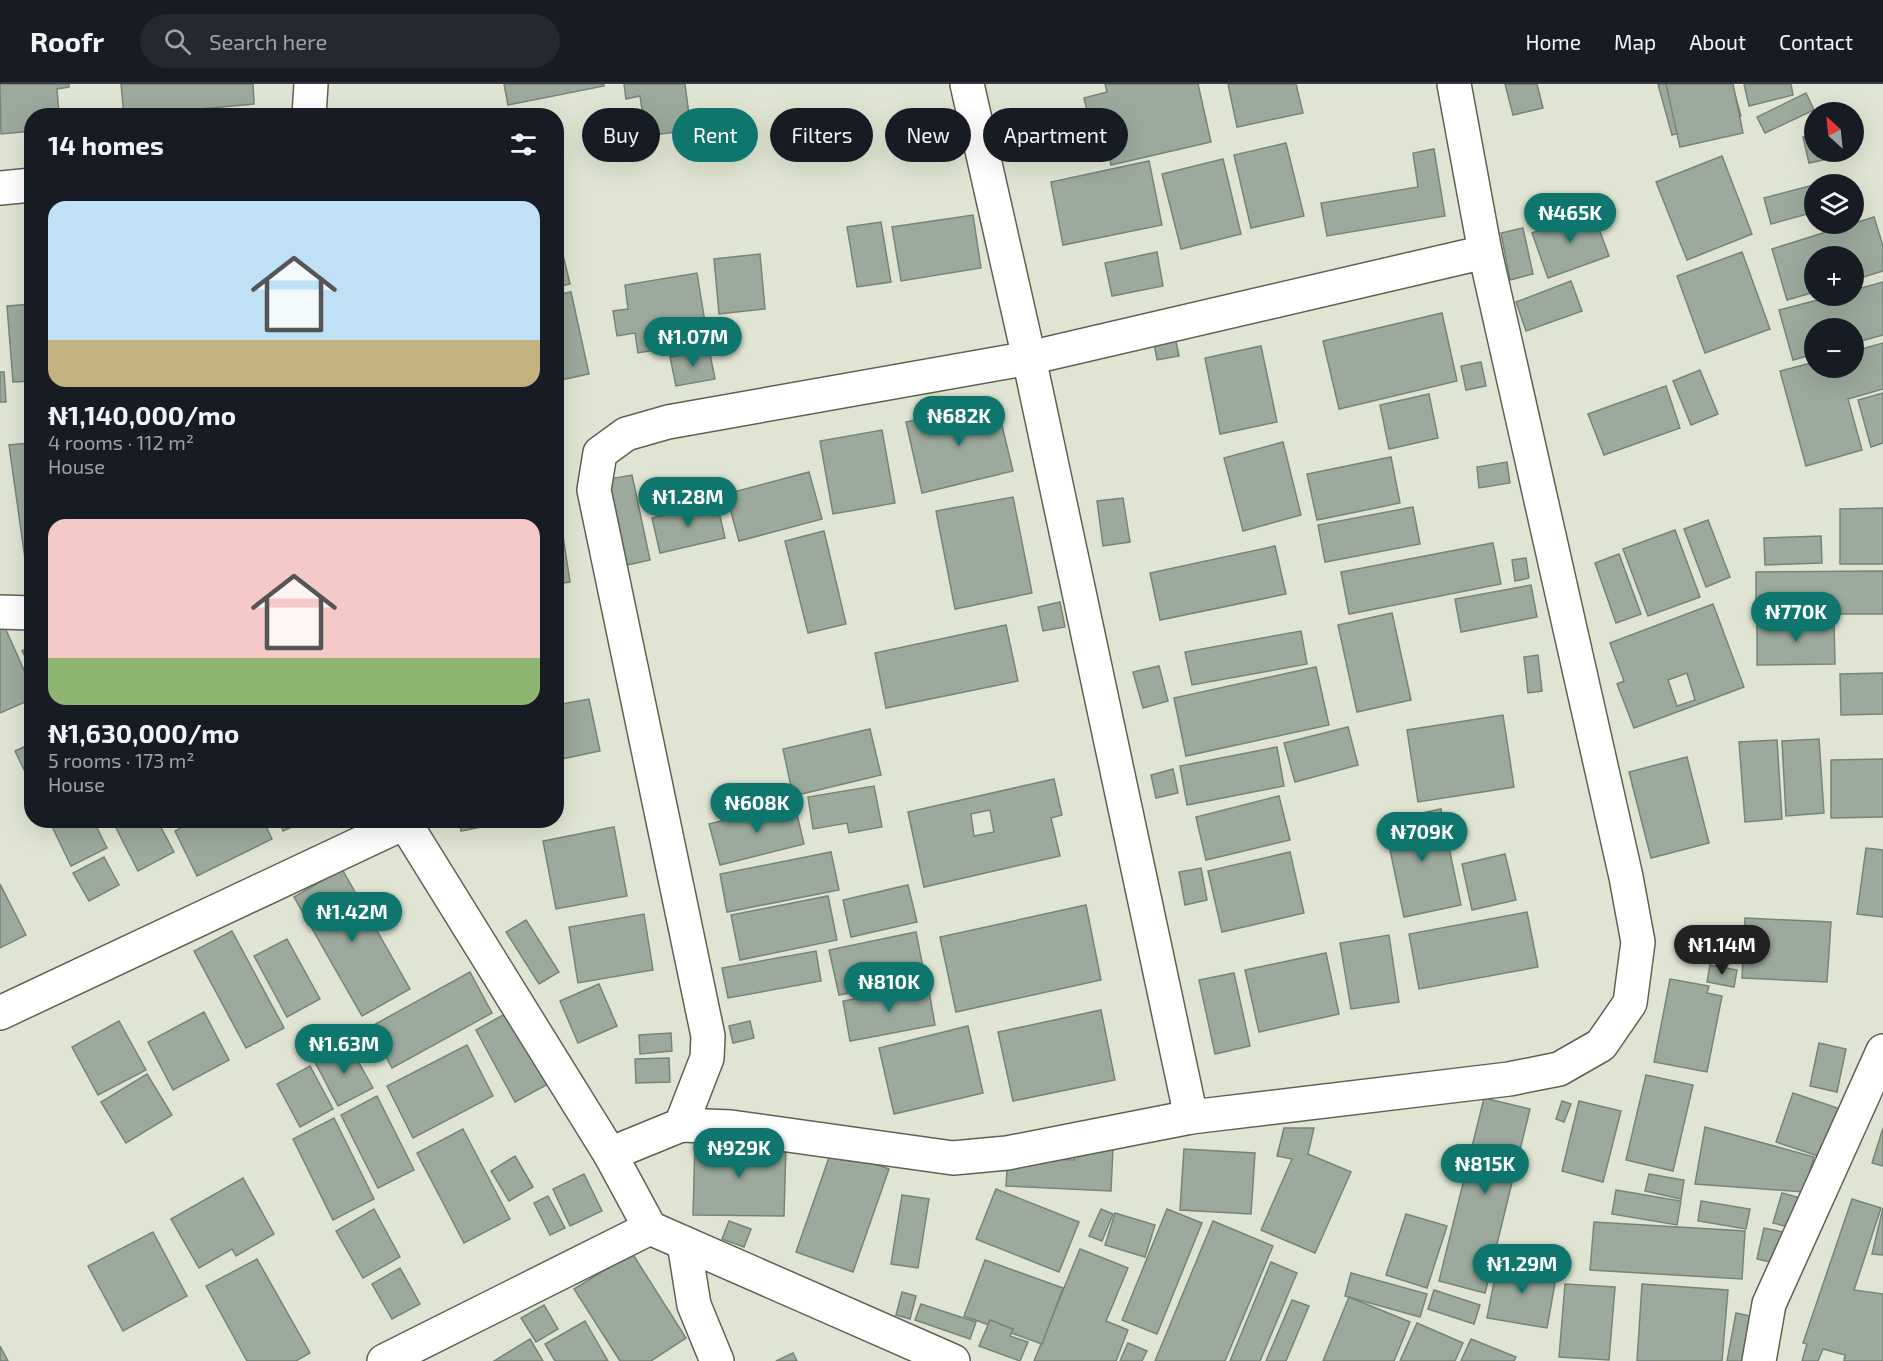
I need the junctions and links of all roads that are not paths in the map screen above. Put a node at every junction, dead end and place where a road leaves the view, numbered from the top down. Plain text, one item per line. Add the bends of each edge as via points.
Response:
1 (311, 84) edge
2 (967, 84) edge
3 (1454, 84) edge
4 (310, 108) edge
5 (24, 186) edge
6 (0, 188) edge
7 (1485, 252) junction
8 (1029, 358) junction
9 (0, 612) edge
10 (24, 613) edge
11 (391, 828) edge
12 (408, 828) edge
13 (0, 1013) edge
14 (1883, 1051) edge
15 (1191, 1117) junction
16 (681, 1125) junction
17 (610, 1154) junction
18 (650, 1228) junction
19 (684, 1243) junction
20 (384, 1361) edge
21 (717, 1361) edge
22 (953, 1361) edge
23 (1759, 1361) edge

1 - 4 street
2 - 8 street
3 - 7 street
5 - 6 street
7 - 8 street
7 - 15 street via 1626,877 1638,942 1630,1003 1601,1045 1559,1069 1509,1079
8 - 15 street
8 - 16 street via 668,422 626,434 600,453 594,490 708,1036 706,1058
9 - 10 street
11 - 13 street
12 - 17 street
14 - 23 street via 1769,1304
15 - 16 street via 1007,1153 954,1158 731,1127
16 - 17 street
17 - 18 street
18 - 19 street
18 - 20 street
19 - 21 street via 694,1305
19 - 22 street

